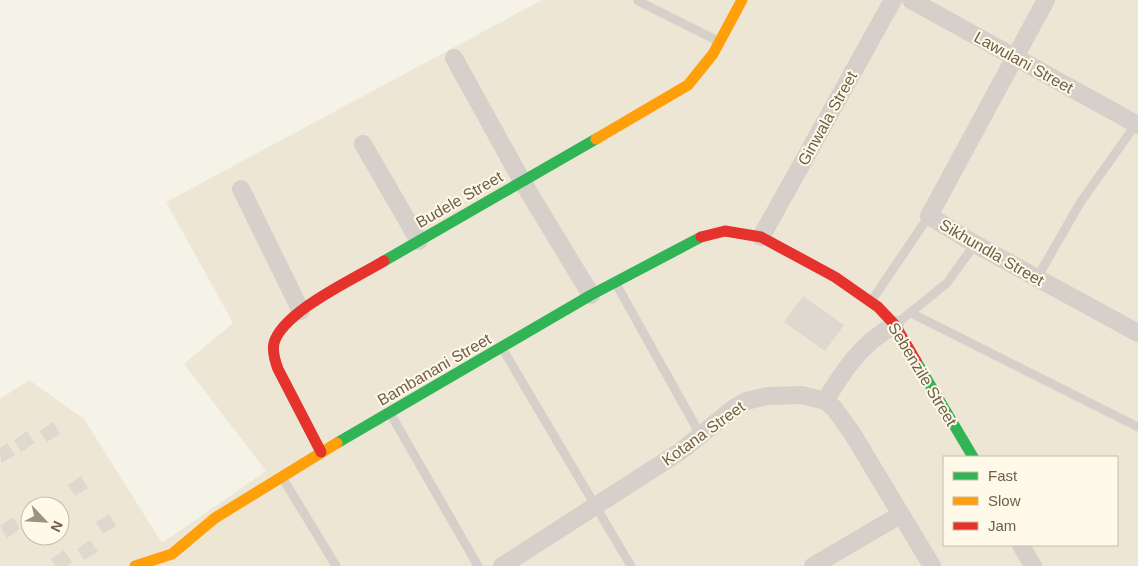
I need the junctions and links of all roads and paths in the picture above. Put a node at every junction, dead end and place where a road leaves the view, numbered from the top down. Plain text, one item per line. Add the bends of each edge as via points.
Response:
1 (742, 0) edge
2 (893, 0) edge
3 (911, 0) edge
4 (1046, 0) edge
5 (638, 1) edge
6 (720, 42) junction
7 (454, 58) dead end
8 (1016, 58) junction
9 (1137, 124) edge
10 (363, 144) dead end
11 (522, 181) junction
12 (241, 189) dead end
13 (930, 216) junction
14 (761, 237) junction
15 (419, 241) junction
16 (975, 244) junction
17 (1037, 278) junction
18 (615, 282) junction
19 (591, 295) junction
20 (871, 302) junction
21 (301, 311) junction
22 (911, 312) junction
23 (895, 325) junction
24 (1138, 333) edge
25 (502, 348) junction
26 (825, 401) junction
27 (390, 413) junction
28 (1138, 427) edge
29 (701, 436) junction
30 (321, 452) junction
31 (971, 456) edge
32 (282, 477) junction
33 (595, 505) junction
34 (900, 516) junction
35 (1022, 546) edge
36 (176, 560) edge
37 (135, 566) edge
38 (336, 566) edge
39 (478, 566) edge
40 (502, 566) edge
41 (631, 566) edge
42 (814, 566) edge
43 (932, 566) edge
44 (1032, 566) edge

1 - 6 street, Budele Street
2 - 14 street, Ginwala Street
3 - 8 street, Lawulani Street
4 - 8 street, Sikhundla Street
5 - 6 lane
6 - 11 street, Budele Street via 703,70 688,85
7 - 11 street
8 - 9 street, Lawulani Street
8 - 13 street, Sikhundla Street
9 - 17 lane via 1080,203
10 - 15 street
11 - 15 street, Budele Street
11 - 19 street
12 - 21 street
13 - 16 street, Sikhundla Street
13 - 20 lane
14 - 18 street, Bambanani Street via 725,231 709,232
14 - 20 street, Sebenzile Street via 834,277
15 - 21 street, Budele Street
16 - 17 street, Sikhundla Street
16 - 22 lane via 947,283
17 - 24 street, Sikhundla Street
18 - 19 street, Bambanani Street
18 - 29 lane
19 - 25 street, Bambanani Street
20 - 23 street, Sebenzile Street
21 - 30 street, Budele Street via 275,338 272,355
22 - 23 lane
22 - 28 lane
23 - 26 street via 868,342 840,375
23 - 31 street, Sebenzile Street
25 - 27 street, Bambanani Street
25 - 33 lane
26 - 29 street, Kotana Street via 793,395 746,401 711,425
26 - 34 street via 852,433
27 - 30 street, Bambanani Street
27 - 39 lane
29 - 33 street, Kotana Street
30 - 32 street, Bambanani Street
32 - 36 street, Bambanani Street via 215,518
32 - 38 lane
33 - 40 street, Kotana Street
33 - 41 lane
34 - 42 street
34 - 43 street
35 - 44 street
36 - 37 street, Bambanani Street

